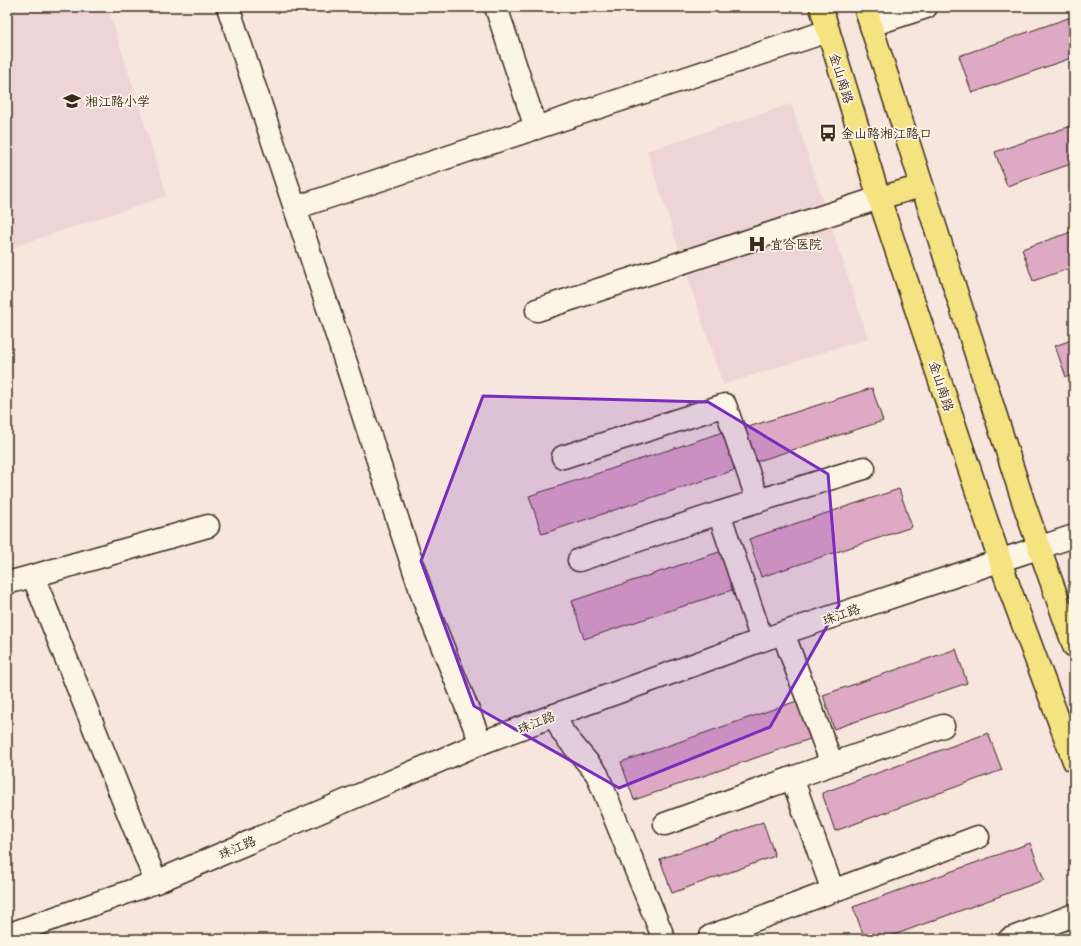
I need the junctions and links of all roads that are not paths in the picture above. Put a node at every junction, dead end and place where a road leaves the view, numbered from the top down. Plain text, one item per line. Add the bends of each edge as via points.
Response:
1 (228, 7) edge
2 (496, 7) edge
3 (821, 7) edge
4 (926, 7) edge
5 (868, 16) edge
6 (828, 31) junction
7 (536, 128) junction
8 (922, 186) junction
9 (879, 198) junction
10 (295, 208) junction
11 (537, 310) dead end
12 (563, 457) dead end
13 (864, 468) dead end
14 (758, 501) junction
15 (719, 513) junction
16 (208, 526) dead end
17 (1074, 536) edge
18 (1039, 548) junction
19 (579, 560) dead end
20 (1001, 561) junction
21 (33, 576) junction
22 (7, 583) edge
23 (783, 633) junction
24 (762, 640) junction
25 (1074, 646) edge
26 (555, 715) junction
27 (943, 726) dead end
28 (481, 743) junction
29 (1074, 761) edge
30 (832, 764) junction
31 (792, 778) junction
32 (665, 824) dead end
33 (978, 837) dead end
34 (156, 882) junction
35 (833, 891) junction
36 (1074, 915) edge
37 (7, 935) edge
38 (711, 936) dead end
39 (664, 939) edge
40 (1010, 939) edge

1 - 10 street
2 - 7 street
3 - 6 main road, 金山南路
4 - 5 street
5 - 8 main road
6 - 7 street
6 - 9 main road, 金山南路
7 - 10 street
8 - 9 main road
8 - 18 main road
9 - 11 street
9 - 20 main road, 金山南路
10 - 28 street via 425,603
12 - 14 street via 725,405
13 - 14 street
14 - 15 street
15 - 19 street
15 - 24 street
16 - 21 street
17 - 18 street, 珠江路
18 - 20 street, 珠江路
18 - 25 main road
20 - 23 street, 珠江路
20 - 29 main road, 金山南路
21 - 22 street
21 - 34 street
23 - 24 street, 珠江路
23 - 30 street
24 - 26 street, 珠江路
26 - 28 street, 珠江路
26 - 39 street via 563,733 597,774
27 - 30 street
28 - 34 street, 珠江路
30 - 31 street
31 - 32 street
31 - 35 street
33 - 35 street
34 - 37 street, 珠江路
35 - 38 street
36 - 40 street

